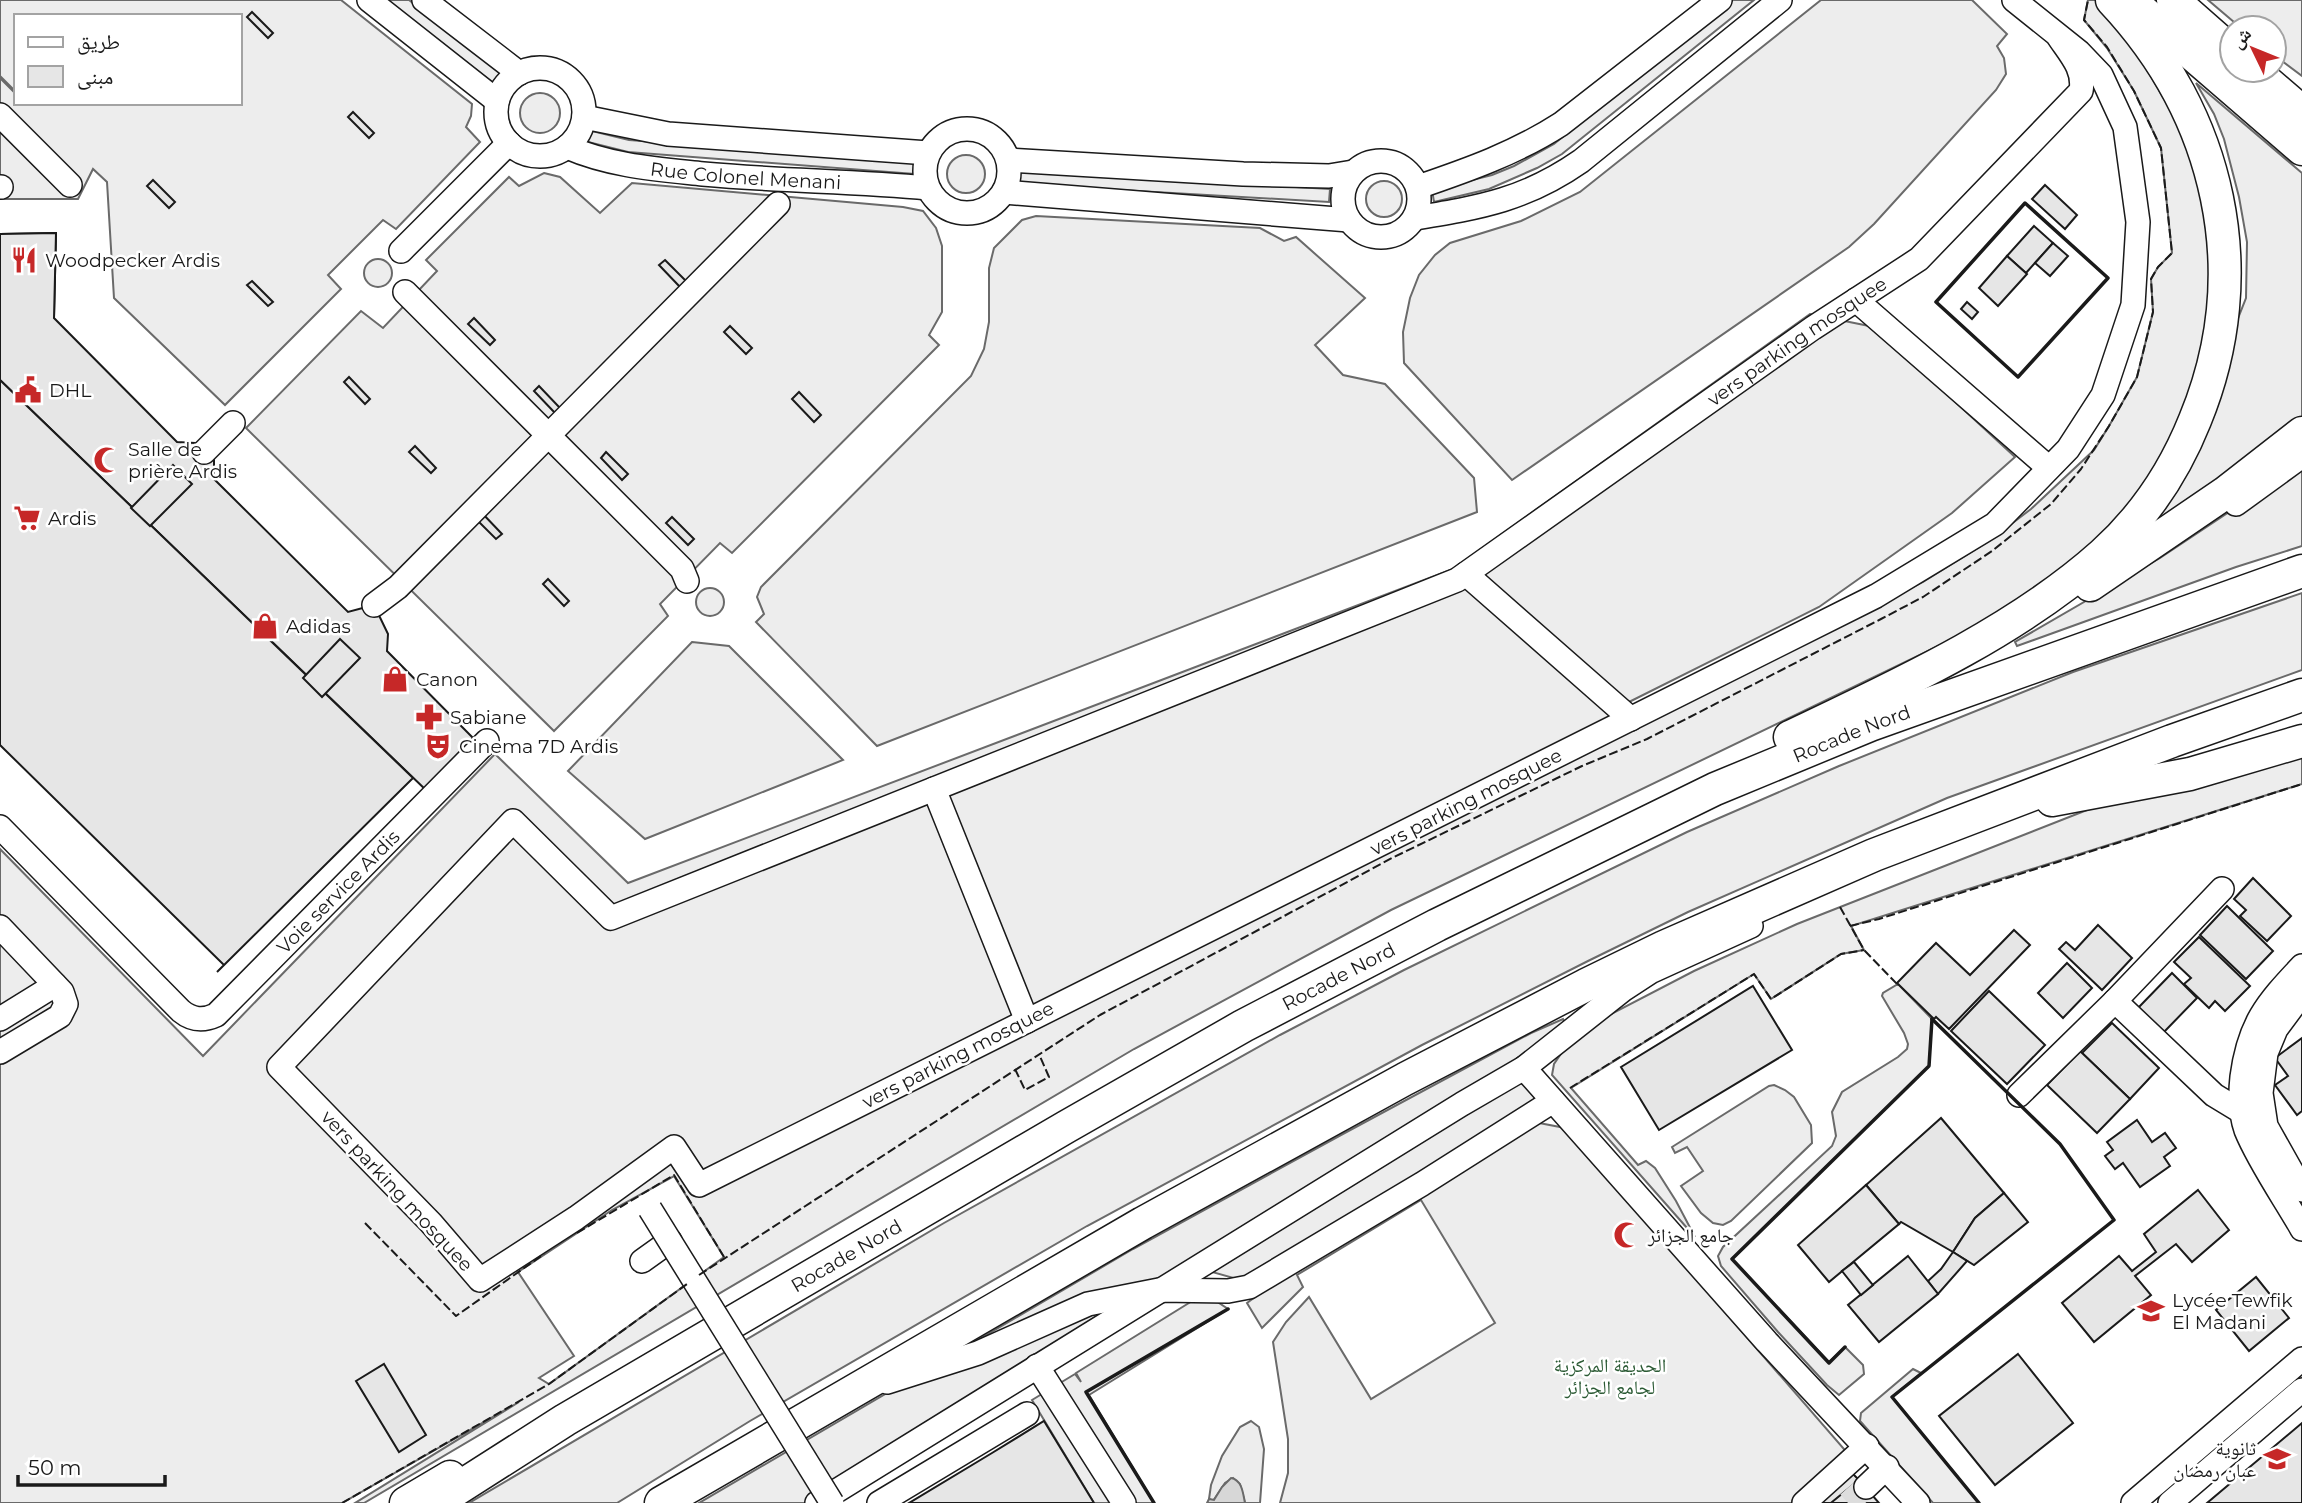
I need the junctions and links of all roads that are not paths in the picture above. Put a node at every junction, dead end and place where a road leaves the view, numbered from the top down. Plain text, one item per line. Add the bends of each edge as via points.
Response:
1 (369, 0) edge
2 (424, 0) edge
3 (1720, 0) edge
4 (1780, 0) edge
5 (2014, 0) edge
6 (2112, 0) edge
7 (2129, 0) edge
8 (2184, 2) edge
9 (2218, 27) edge
10 (2058, 36) junction
11 (2218, 37) edge
12 (519, 73) junction
13 (2269, 84) edge
14 (497, 101) junction
15 (2302, 112) edge
16 (0, 116) edge
17 (584, 117) junction
18 (509, 143) junction
19 (567, 147) junction
20 (2302, 149) edge
21 (928, 153) junction
22 (1009, 160) junction
23 (1353, 172) junction
24 (70, 185) dead end
25 (1418, 187) junction
26 (929, 188) junction
27 (1004, 192) junction
28 (778, 204) dead end
29 (1415, 218) junction
30 (1349, 220) junction
31 (401, 251) dead end
32 (405, 292) dead end
33 (1856, 300) junction
34 (233, 423) dead end
35 (2302, 433) edge
36 (548, 436) junction
37 (204, 452) dead end
38 (2302, 456) edge
39 (2049, 468) junction
40 (2236, 504) dead end
41 (2302, 571) edge
42 (1466, 574) junction
43 (687, 581) dead end
44 (374, 605) dead end
45 (1933, 666) junction
46 (2302, 695) edge
47 (1631, 719) junction
48 (487, 741) dead end
49 (2302, 741) edge
50 (934, 789) junction
51 (1995, 807) junction
52 (0, 827) edge
53 (1830, 874) junction
54 (2222, 889) dead end
55 (0, 927) edge
56 (2302, 966) edge
57 (55, 985) junction
58 (2302, 994) edge
59 (2115, 1001) junction
60 (0, 1019) edge
61 (1027, 1021) junction
62 (1243, 1026) junction
63 (0, 1052) edge
64 (1524, 1068) junction
65 (2019, 1095) dead end
66 (1553, 1101) junction
67 (2242, 1112) junction
68 (2302, 1190) edge
69 (650, 1209) dead end
70 (2302, 1229) edge
71 (670, 1241) junction
72 (642, 1261) dead end
73 (1158, 1290) junction
74 (2302, 1359) edge
75 (1037, 1366) junction
76 (2302, 1390) edge
77 (832, 1402) junction
78 (588, 1406) junction
79 (1027, 1414) dead end
80 (1867, 1446) junction
81 (1887, 1467) junction
82 (1866, 1488) tunnel mouth
83 (406, 1503) edge
84 (435, 1503) edge
85 (662, 1503) edge
86 (817, 1503) edge
87 (832, 1503) edge
88 (880, 1503) edge
89 (1124, 1503) edge
90 (1804, 1503) edge
91 (1918, 1503) edge
92 (2133, 1503) edge
93 (2170, 1503) edge

1 - 14 street
2 - 12 street
3 - 25 street via 1534,141
4 - 29 street via 1557,177 1498,203
5 - 10 street, vers parking mosquee
6 - 45 highway via 2150,44 2184,100 2219,200 2225,280 2209,384 2177,461 2105,552 2046,599
7 - 20 highway
8 - 9 highway
8 - 11 highway
10 - 33 street, vers parking mosquee via 2079,69 2081,91 1919,259
10 - 39 street, vers parking mosquee via 2101,75 2125,127 2138,222 2133,305 2103,395 2068,449
12 - 14 street
12 - 17 street via 546,68 571,79 584,103
13 - 15 highway
14 - 18 street via 500,131
16 - 24 street
17 - 19 street via 582,128
17 - 21 street, Rue Colonel Menani via 668,134
18 - 19 street via 531,155
18 - 31 street
19 - 26 street, Rue Colonel Menani via 616,164 653,169
21 - 22 street via 951,131 967,128 991,135
21 - 26 street via 925,178
22 - 23 street via 1244,174 1329,176
22 - 27 street
23 - 25 street via 1365,164 1387,161 1401,165
23 - 30 street via 1343,193
25 - 29 street
26 - 27 street via 946,208 963,214 994,205
27 - 30 street
28 - 36 street
29 - 30 street via 1394,236 1378,238
32 - 36 street
33 - 39 street
33 - 42 street, vers parking mosquee
34 - 37 street
35 - 45 highway via 2106,576 2048,612
36 - 43 street via 682,569
36 - 44 street via 398,587
38 - 40 street
39 - 47 street, vers parking mosquee via 1995,524 1888,589
41 - 62 highway, Rocade Nord via 1870,725 1716,789
42 - 47 street
42 - 50 street, vers parking mosquee
45 - 62 highway via 1603,824 1427,915 1307,981
46 - 51 highway
47 - 61 street, vers parking mosquee
48 - 52 street, Voie service Ardis via 216,1015 200,1019 181,1011
49 - 51 highway via 2141,785
50 - 61 street
50 - 61 street, vers parking mosquee via 611,918 513,821 279,1067 480,1280 674,1147 699,1185
51 - 53 highway
53 - 64 street via 1762,921 1641,978
53 - 77 highway via 1664,947 1405,1079
54 - 59 street
55 - 57 street
56 - 67 street via 2268,1004 2251,1034 2240,1092
57 - 60 street
57 - 63 street via 66,998 64,1011
58 - 68 street via 2276,1029 2266,1053 2261,1093 2266,1126
59 - 65 street
59 - 67 street via 2214,1095
62 - 78 highway, Rocade Nord
64 - 66 street
64 - 73 street
66 - 73 street via 1249,1287 1225,1294
66 - 80 street via 1767,1342
67 - 70 street via 2247,1132
69 - 71 street, bridge
71 - 72 street
71 - 87 street, bridge
73 - 75 street
73 - 77 street via 1088,1304 978,1353
74 - 92 street
75 - 86 street
75 - 89 street
76 - 93 street
77 - 85 highway
78 - 83 highway via 488,1455
78 - 84 highway, Rocade Nord
79 - 88 street
80 - 81 street
80 - 90 street
81 - 82 street
81 - 91 street

